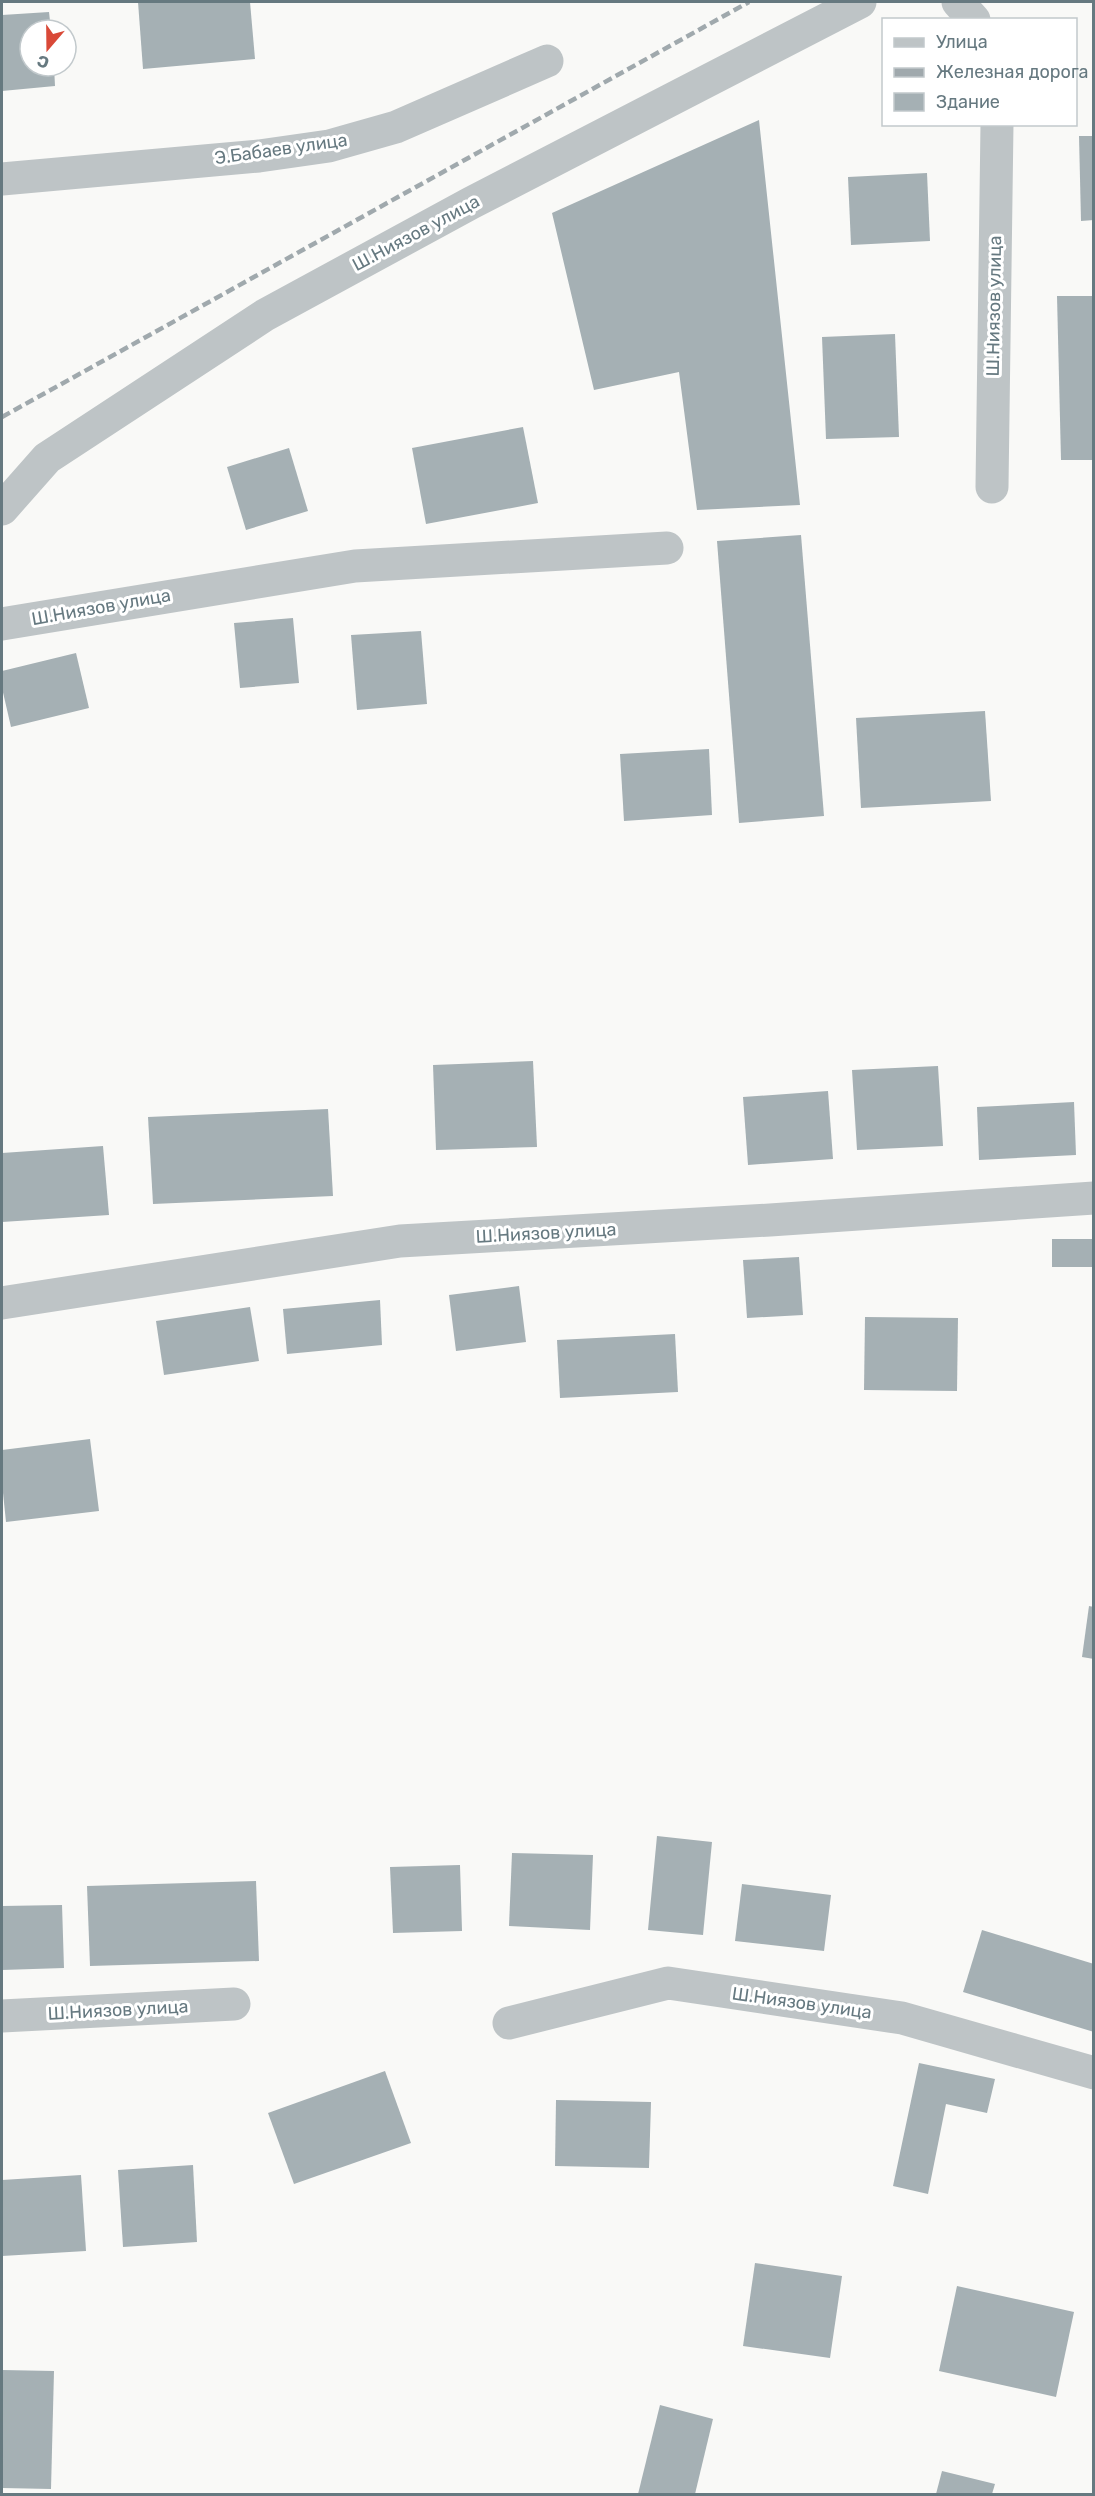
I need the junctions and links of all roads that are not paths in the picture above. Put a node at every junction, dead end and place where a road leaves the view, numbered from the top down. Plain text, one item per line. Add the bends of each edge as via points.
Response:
1 (860, 2) edge
2 (958, 2) edge
3 (972, 18) edge
4 (547, 61) dead end
5 (997, 126) edge
6 (2, 179) edge
7 (992, 487) dead end
8 (2, 510) edge
9 (667, 548) dead end
10 (2, 624) edge
11 (1094, 1198) edge
12 (2, 1303) edge
13 (234, 2004) dead end
14 (2, 2016) edge
15 (509, 2023) dead end
16 (1094, 2073) edge

1 - 8 street, Ш.Ниязов улица via 471,203 265,315 47,458
2 - 3 street
4 - 6 street, Э.Бабаев улица via 396,127 329,146
5 - 7 street, Ш.Ниязов улица
9 - 10 street, Ш.Ниязов улица via 355,566
11 - 12 street, Ш.Ниязов улица via 400,1241
13 - 14 street, Ш.Ниязов улица
15 - 16 street, Ш.Ниязов улица via 668,1983 902,2018

